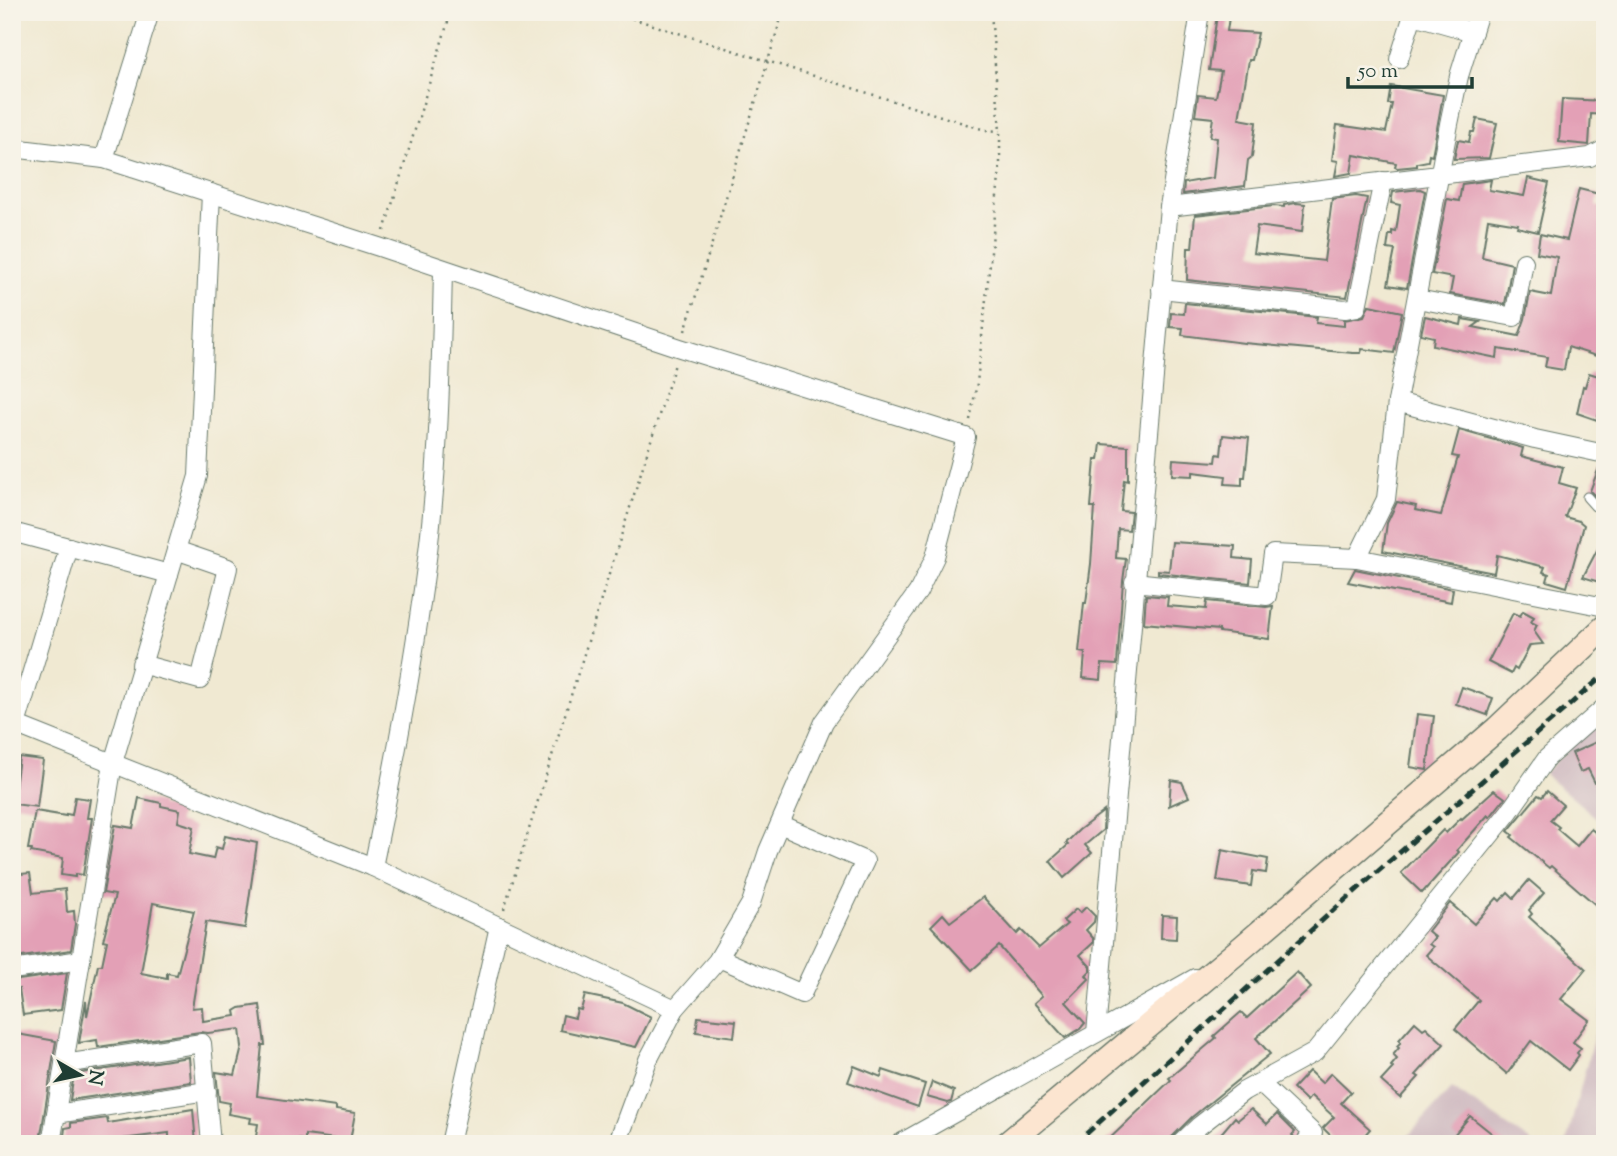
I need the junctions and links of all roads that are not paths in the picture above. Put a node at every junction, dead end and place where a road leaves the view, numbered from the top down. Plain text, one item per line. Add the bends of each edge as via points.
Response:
1 (150, 12) edge
2 (1200, 12) edge
3 (1479, 12) edge
4 (1473, 32) junction
5 (1399, 59) dead end
6 (12, 148) edge
7 (1605, 149) edge
8 (104, 159) junction
9 (1440, 174) junction
10 (1383, 181) junction
11 (211, 193) junction
12 (1169, 206) junction
13 (1524, 262) dead end
14 (443, 269) junction
15 (1161, 289) junction
16 (1417, 299) junction
17 (1397, 402) junction
18 (1605, 454) edge
19 (1587, 497) dead end
20 (1605, 509) edge
21 (12, 532) edge
22 (69, 547) junction
23 (176, 550) junction
24 (1357, 558) junction
25 (169, 574) junction
26 (1135, 582) junction
27 (1605, 607) edge
28 (1605, 627) edge
29 (141, 664) junction
30 (1605, 707) edge
31 (14, 724) edge
32 (113, 763) junction
33 (780, 824) junction
34 (373, 867) junction
35 (499, 926) junction
36 (719, 958) junction
37 (81, 960) junction
38 (1224, 963) junction
39 (12, 970) edge
40 (675, 1009) junction
41 (1096, 1033) junction
42 (64, 1064) junction
43 (1260, 1083) junction
44 (207, 1091) junction
45 (56, 1114) junction
46 (1185, 1142) edge
47 (51, 1144) edge
48 (211, 1144) edge
49 (450, 1144) edge
50 (617, 1144) edge
51 (899, 1144) edge
52 (1007, 1144) edge
53 (1304, 1144) edge

1 - 8 street
2 - 12 street
3 - 4 street
4 - 5 street via 1413,15
4 - 9 street via 1459,76
6 - 8 street
7 - 9 street via 1590,158
8 - 11 street
9 - 10 street
9 - 16 street
10 - 12 street
10 - 15 street via 1357,307
11 - 14 street
11 - 23 street via 198,476
12 - 15 street
13 - 16 street via 1514,317
14 - 33 street via 966,437 935,557 918,592 824,722
14 - 34 street via 440,410 426,566
15 - 26 street
16 - 17 street
17 - 18 street
17 - 24 street via 1386,499
19 - 20 lane
21 - 22 street
22 - 25 street
22 - 31 street
23 - 25 street
23 - 29 street via 228,568 200,680
24 - 26 street via 1273,554 1267,596
24 - 27 street
25 - 29 street
26 - 41 street
28 - 38 street via 1497,729
29 - 32 street
30 - 43 street via 1547,758 1509,812 1315,1052
31 - 32 street
32 - 34 street
32 - 37 street
33 - 36 street via 751,903
33 - 36 street via 865,861 802,993
34 - 35 street
35 - 40 street
35 - 49 street
36 - 40 street
37 - 39 street
37 - 42 street
38 - 41 street
38 - 52 street
40 - 50 street via 648,1060
41 - 51 street
42 - 44 street via 202,1043
42 - 45 street
43 - 46 street via 1244,1091
43 - 53 street via 1313,1133
44 - 45 street
44 - 48 street
45 - 47 street

